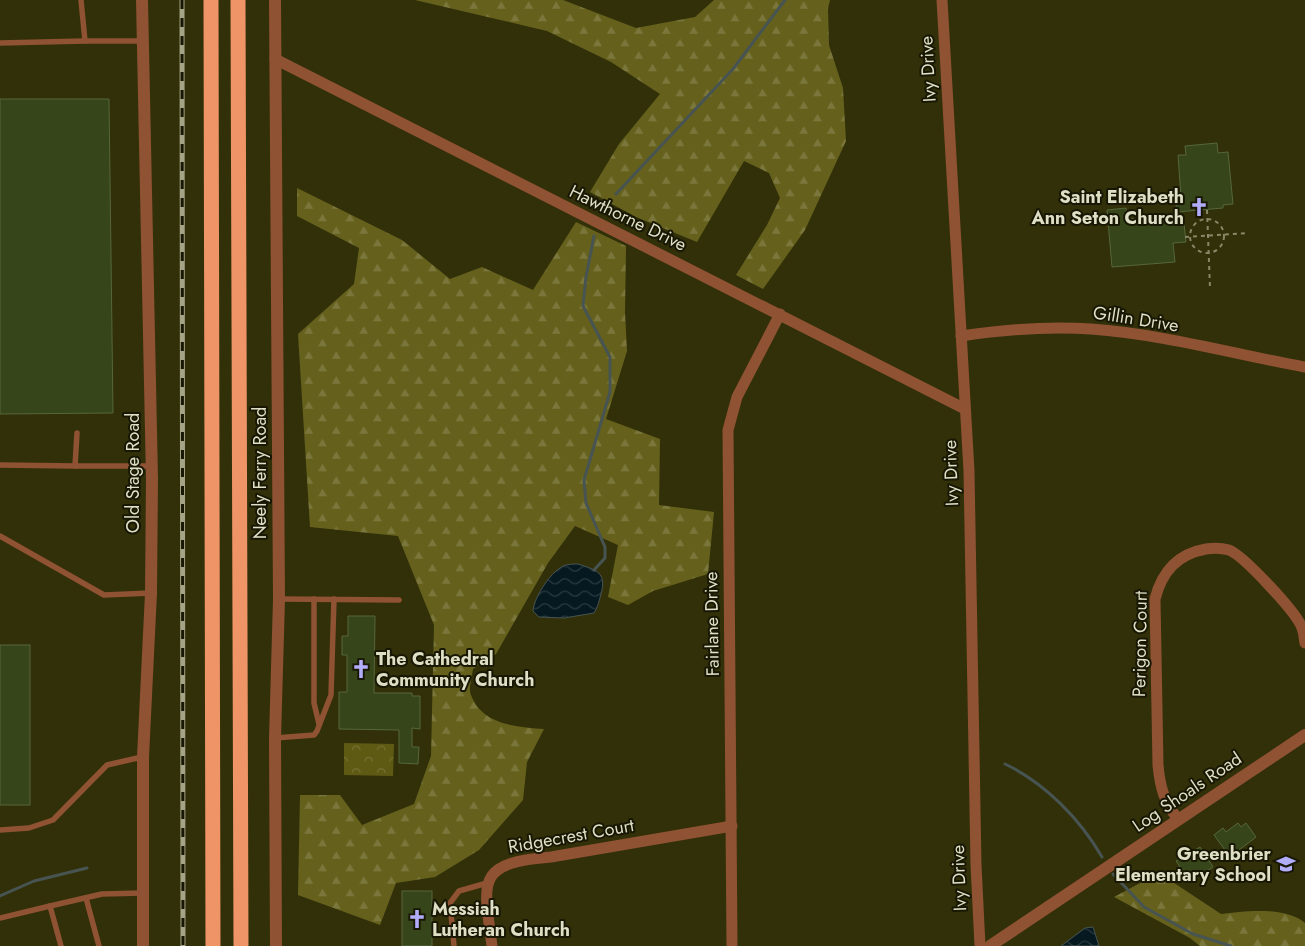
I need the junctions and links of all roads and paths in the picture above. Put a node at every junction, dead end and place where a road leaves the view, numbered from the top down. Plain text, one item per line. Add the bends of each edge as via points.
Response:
1 (81, 0) edge
2 (142, 0) edge
3 (211, 0) edge
4 (238, 0) edge
5 (275, 0) edge
6 (942, 0) edge
7 (85, 41) junction
8 (143, 41) junction
9 (0, 43) edge
10 (275, 58) junction
11 (1207, 210) dead end
12 (1207, 218) junction
13 (1248, 233) dead end
14 (1224, 235) junction
15 (1189, 236) junction
16 (1206, 236) junction
17 (1185, 237) dead end
18 (1208, 253) junction
19 (1210, 288) dead end
20 (780, 314) junction
21 (961, 336) junction
22 (1305, 368) edge
23 (966, 409) junction
24 (77, 433) dead end
25 (0, 465) edge
26 (74, 466) junction
27 (151, 466) junction
28 (0, 536) edge
29 (150, 593) junction
30 (279, 599) junction
31 (314, 599) junction
32 (334, 599) junction
33 (399, 600) dead end
34 (1305, 643) edge
35 (319, 724) junction
36 (1305, 735) edge
37 (275, 738) junction
38 (143, 757) junction
39 (1178, 819) junction
40 (732, 826) junction
41 (0, 830) edge
42 (487, 883) junction
43 (143, 893) junction
44 (86, 898) junction
45 (50, 906) junction
46 (0, 918) edge
47 (61, 946) edge
48 (99, 946) edge
49 (143, 946) edge
50 (213, 946) edge
51 (241, 946) edge
52 (276, 946) edge
53 (454, 946) edge
54 (492, 946) edge
55 (732, 946) edge
56 (980, 946) edge
57 (990, 946) edge

1 - 7 lane
2 - 8 street, Old Stage Road
3 - 50 highway
4 - 51 highway
5 - 10 street, Neely Ferry Road
6 - 21 street, Ivy Drive
7 - 8 lane
7 - 9 lane
8 - 27 street, Old Stage Road
10 - 20 street, Hawthorne Drive
10 - 30 street, Neely Ferry Road
11 - 12 path
12 - 14 path via 1219,224
12 - 15 path via 1194,224
12 - 16 path
13 - 14 path
14 - 16 path
14 - 18 path via 1221,244
15 - 16 path
15 - 17 path
15 - 18 path via 1196,249
16 - 18 path
18 - 19 path
20 - 23 street, Hawthorne Drive
20 - 40 street, Fairlane Drive via 737,397 728,430
21 - 22 street, Gillin Drive via 1092,329
21 - 23 street, Ivy Drive
23 - 56 street, Ivy Drive
24 - 26 lane
25 - 26 lane
26 - 27 lane
27 - 29 street, Old Stage Road
28 - 29 lane via 104,594
29 - 38 street, Old Stage Road
30 - 31 lane
30 - 37 street, Neely Ferry Road
31 - 32 lane
31 - 35 lane via 314,703
32 - 33 lane
32 - 35 lane via 330,695
34 - 39 street, Perigon Court via 1302,627 1263,578 1245,560 1228,550 1194,551 1180,558 1159,582 1155,599 1158,765 1160,786 1167,805
35 - 37 lane via 314,735
36 - 39 street, Log Shoals Road
37 - 52 street, Neely Ferry Road
38 - 41 lane via 106,764 53,820 29,828
38 - 43 street, Old Stage Road
39 - 57 street, Log Shoals Road
40 - 42 street, Ridgecrest Court via 528,859 499,868
40 - 55 street, Fairlane Drive
42 - 53 lane via 459,891 450,902
42 - 54 street
43 - 44 lane via 102,894
43 - 49 street, Old Stage Road
44 - 45 lane
44 - 48 lane
45 - 46 lane
45 - 47 lane

